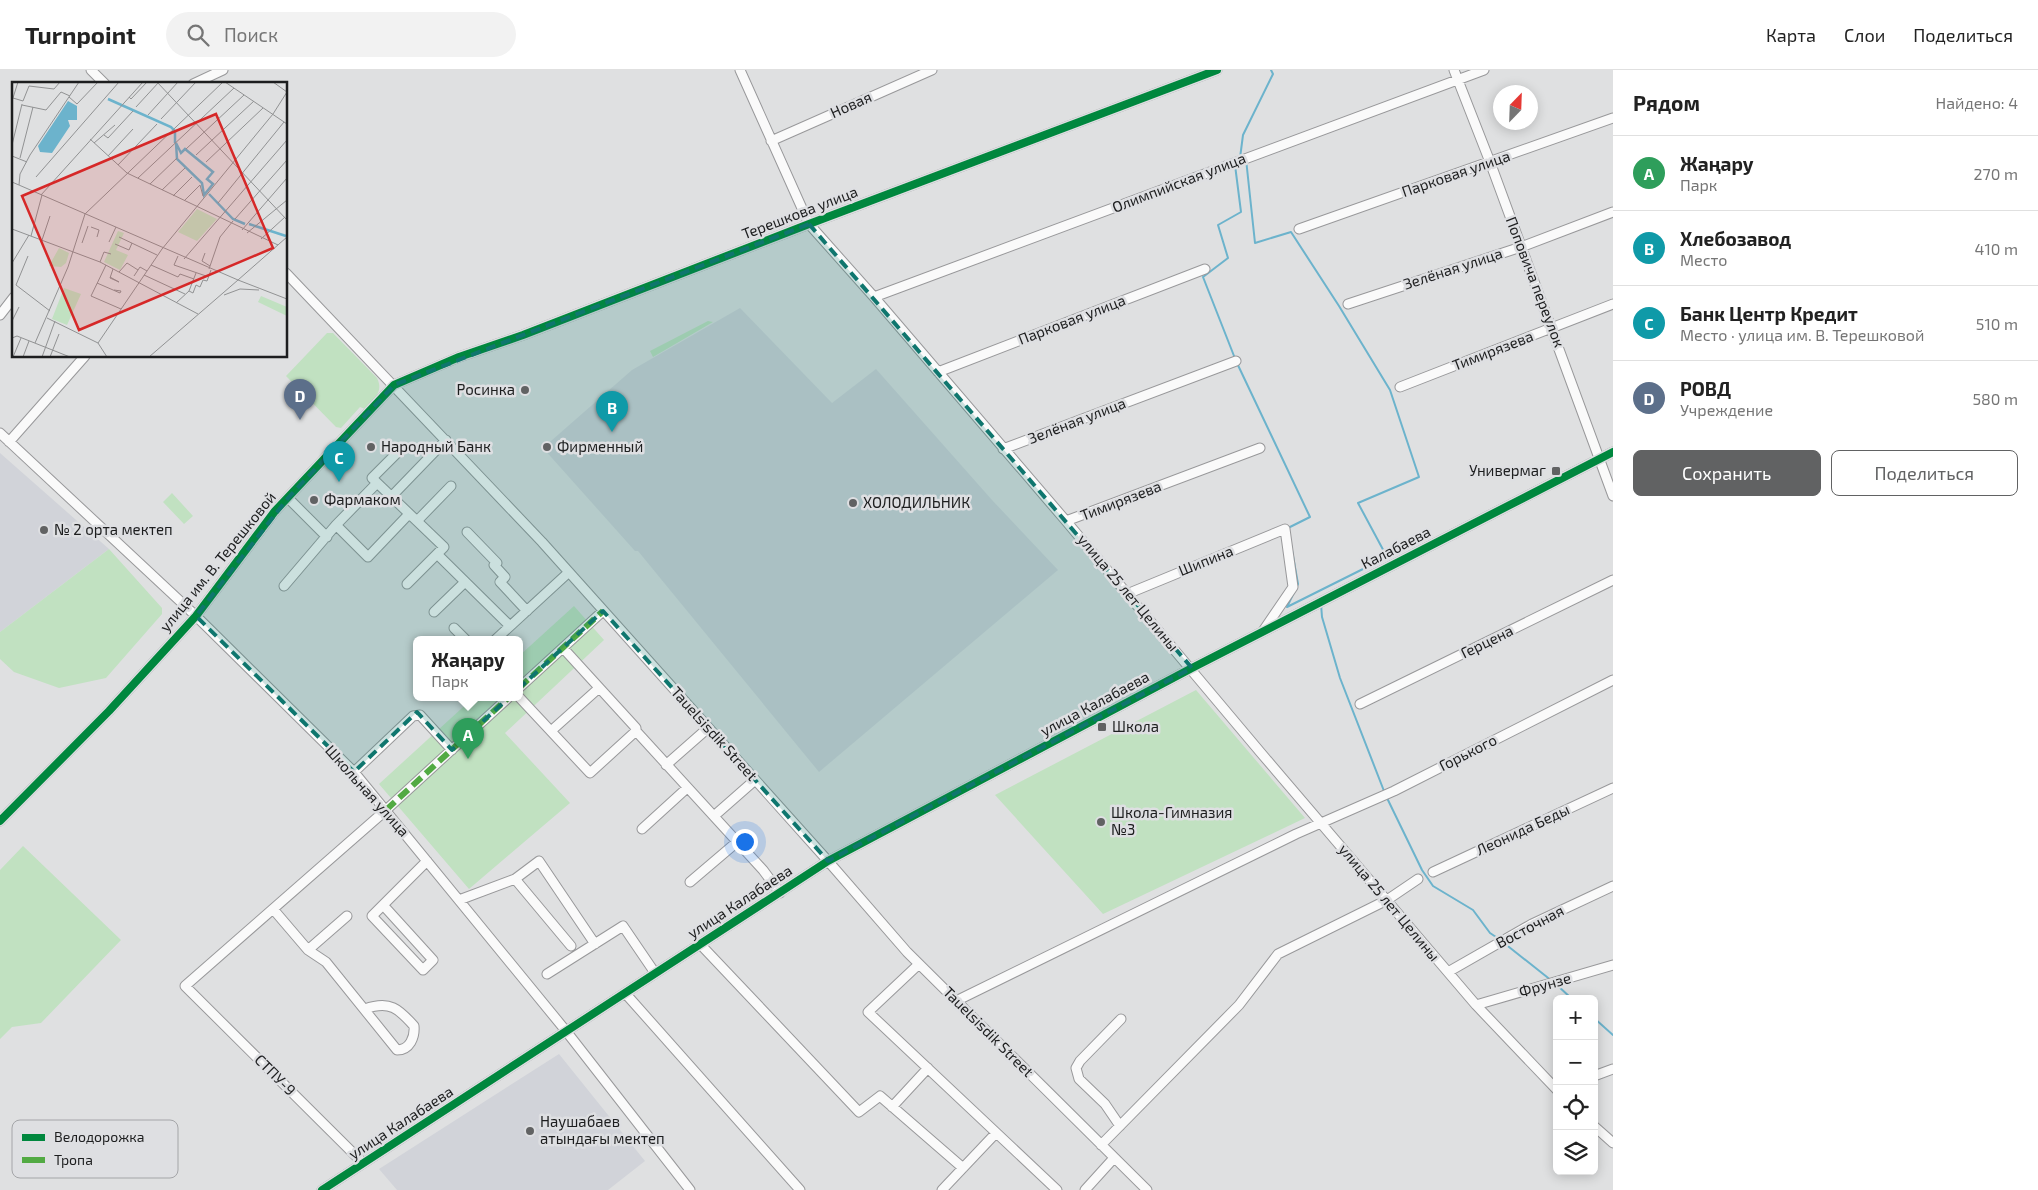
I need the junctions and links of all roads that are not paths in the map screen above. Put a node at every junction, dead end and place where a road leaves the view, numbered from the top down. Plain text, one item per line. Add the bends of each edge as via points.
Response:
1 (92, 70) edge
2 (223, 70) edge
3 (740, 70) edge
4 (932, 70) edge
5 (1218, 70) edge
6 (1454, 70) edge
7 (1484, 70) edge
8 (1457, 80) junction
9 (103, 82) edge
10 (198, 82) edge
11 (1613, 118) edge
12 (771, 141) junction
13 (1490, 162) junction
14 (1613, 212) edge
15 (809, 224) junction
16 (1299, 229) dead end
17 (1521, 246) junction
18 (1206, 269) dead end
19 (288, 275) edge
20 (874, 297) junction
21 (12, 300) edge
22 (1348, 304) dead end
23 (1613, 304) edge
24 (0, 315) edge
25 (1552, 328) junction
26 (83, 358) edge
27 (1236, 361) dead end
28 (938, 372) junction
29 (394, 386) junction
30 (1400, 387) dead end
31 (0, 433) edge
32 (446, 440) junction
33 (10, 442) junction
34 (1260, 448) dead end
35 (1003, 449) junction
36 (1613, 452) edge
37 (397, 453) dead end
38 (1600, 458) junction
39 (377, 483) junction
40 (451, 486) dead end
41 (1613, 496) edge
42 (391, 497) junction
43 (288, 498) junction
44 (409, 514) junction
45 (1066, 521) junction
46 (417, 522) junction
47 (336, 525) junction
48 (467, 532) dead end
49 (327, 537) junction
50 (437, 554) junction
51 (569, 572) junction
52 (1613, 580) edge
53 (465, 582) junction
54 (407, 584) dead end
55 (284, 586) dead end
56 (1127, 594) junction
57 (527, 611) junction
58 (603, 611) junction
59 (434, 612) dead end
60 (196, 616) junction
61 (510, 626) junction
62 (454, 628) dead end
63 (1262, 632) junction
64 (462, 636) edge
65 (499, 636) edge
66 (563, 648) junction
67 (1192, 668) junction
68 (1613, 680) edge
69 (523, 684) edge
70 (599, 688) junction
71 (505, 701) edge
72 (523, 701) edge
73 (1360, 704) dead end
74 (708, 728) junction
75 (551, 731) junction
76 (636, 731) junction
77 (452, 750) junction
78 (666, 765) junction
79 (354, 772) junction
80 (755, 780) junction
81 (687, 788) junction
82 (1613, 788) edge
83 (386, 810) junction
84 (714, 816) junction
85 (0, 821) edge
86 (1322, 823) junction
87 (642, 829) dead end
88 (737, 842) junction
89 (427, 861) junction
90 (828, 861) junction
91 (1433, 872) dead end
92 (515, 879) junction
93 (1418, 879) dead end
94 (690, 882) dead end
95 (1613, 886) edge
96 (780, 893) junction
97 (459, 900) junction
98 (1387, 900) junction
99 (383, 905) junction
100 (273, 909) junction
101 (346, 916) dead end
102 (595, 944) junction
103 (700, 944) junction
104 (571, 946) dead end
105 (308, 950) junction
106 (919, 964) junction
107 (1613, 965) edge
108 (1448, 972) junction
109 (655, 973) junction
110 (548, 974) dead end
111 (625, 993) junction
112 (956, 1001) junction
113 (1476, 1005) junction
114 (365, 1009) junction
115 (1121, 1019) dead end
116 (566, 1031) junction
117 (928, 1068) junction
118 (1613, 1069) edge
119 (1598, 1075) edge
120 (1553, 1086) edge
121 (892, 1107) junction
122 (1120, 1126) junction
123 (1598, 1130) edge
124 (996, 1133) junction
125 (1613, 1143) edge
126 (1101, 1145) junction
127 (1114, 1158) junction
128 (364, 1163) junction
129 (963, 1168) junction
130 (322, 1190) edge
131 (690, 1190) edge
132 (800, 1190) edge
133 (942, 1190) edge
134 (1057, 1190) edge
135 (1085, 1190) edge
136 (1147, 1190) edge

1 - 9 street
2 - 10 street
3 - 12 street, улица 25 лет Целины
4 - 12 street, Новая
5 - 15 street, Терешкова улица
6 - 8 street, Поповича переулок
7 - 8 street, Олимпийская улица
8 - 13 street, Поповича переулок
8 - 20 street, Олимпийская улица
11 - 13 street, Парковая улица
12 - 15 street, улица 25 лет Целины
13 - 16 street, Парковая улица
13 - 17 street, Поповича переулок
14 - 17 street, Зелёная улица
15 - 20 street, улица 25 лет Целины
15 - 29 street, Терешкова улица via 459,357
17 - 22 street, Зелёная улица
17 - 25 street, Поповича переулок
18 - 28 street, Парковая улица
19 - 29 street, Tauelsisdik Street
20 - 28 street, улица 25 лет Целины
21 - 24 street
23 - 25 street, Тимирязева
25 - 30 street, Тимирязева
25 - 38 street, Поповича переулок
26 - 33 street
27 - 35 street, Зелёная улица
28 - 35 street, улица 25 лет Целины
29 - 32 street, Tauelsisdik Street
29 - 43 street, улица им. В. Терешковой
31 - 33 street, Школьная улица
32 - 42 street
32 - 51 street, Tauelsisdik Street
33 - 60 street, Школьная улица
34 - 45 street, Тимирязева
35 - 45 street, улица 25 лет Целины
36 - 38 street, Калабаева
37 - 39 street via 372,478
38 - 41 street, Поповича переулок
38 - 63 street, Калабаева
39 - 42 street
39 - 47 street
40 - 46 street
42 - 44 street
43 - 49 street
43 - 60 street, улица им. В. Терешковой
44 - 46 street
44 - 47 street via 368,557
45 - 56 street, улица 25 лет Целины
46 - 50 street via 444,547
47 - 49 street
48 - 57 street via 497,564 494,565 505,578 500,582
49 - 55 street
50 - 53 street
50 - 54 street
51 - 57 street
51 - 58 street, Tauelsisdik Street
52 - 73 street, Герцена
53 - 59 street
53 - 61 street
56 - 63 street, Шипина via 1285,529 1293,587
56 - 67 street, улица 25 лет Целины
57 - 61 street
58 - 66 street
58 - 74 street, Tauelsisdik Street
60 - 79 street, Школьная улица
60 - 85 street, улица им. В. Терешковой via 109,711
61 - 65 street
62 - 64 street
63 - 67 street, Калабаева
66 - 69 street
66 - 70 street
67 - 86 street, улица 25 лет Целины
67 - 90 street, улица Калабаева
68 - 86 street, Горького via 1394,791
70 - 75 street
70 - 76 street
71 - 77 street
72 - 75 street
74 - 78 street
74 - 80 street, Tauelsisdik Street
75 - 76 street via 590,773
76 - 78 street
77 - 79 street via 420,716 413,716
77 - 83 street
78 - 81 street
79 - 83 street, Школьная улица
80 - 84 street
80 - 90 street, Tauelsisdik Street
81 - 84 street
81 - 87 street
82 - 91 street, Леонида Беды
83 - 89 street, Школьная улица
83 - 100 street
84 - 88 street
86 - 98 street, улица 25 лет Целины
86 - 112 street, Горького
88 - 94 street
88 - 96 street
89 - 97 street, Школьная улица
89 - 99 street
90 - 96 street, улица Калабаева
90 - 106 street, Tauelsisdik Street
92 - 97 street
92 - 102 street via 539,861
92 - 104 street
93 - 98 street
95 - 108 street, Восточная via 1532,924
96 - 103 street, улица Калабаева
97 - 116 street, Школьная улица
98 - 108 street, улица 25 лет Целины
98 - 122 street via 1278,954 1239,1005
99 - 99 street via 372,916 423,970 433,960
100 - 105 street
100 - 128 street, СТПУ-9 via 185,986
101 - 105 street
102 - 109 street via 623,926
102 - 110 street
103 - 109 street, улица Калабаева
103 - 121 street via 859,1112 880,1096
105 - 114 street via 326,962
106 - 112 street, Tauelsisdik Street
106 - 117 street via 868,1012
107 - 113 street, Фрунзе
108 - 113 street, улица 25 лет Целины
109 - 111 street, улица Калабаева
111 - 116 street, улица Калабаева
111 - 132 street
112 - 126 street, Tauelsisdik Street
113 - 120 street, улица 25 лет Целины
114 - 114 street via 397,1050 402,1050 414,1038 414,1026 400,1009 388,1005
115 - 122 street via 1076,1068 1078,1080 1105,1104
116 - 128 street, улица Калабаева
116 - 131 street, Школьная улица
117 - 121 street
117 - 124 street
118 - 119 street
121 - 129 street
122 - 126 street
123 - 125 street
124 - 129 street
124 - 134 street
126 - 127 street, Tauelsisdik Street
127 - 135 street
127 - 136 street, Tauelsisdik Street
128 - 130 street, улица Калабаева
129 - 133 street

